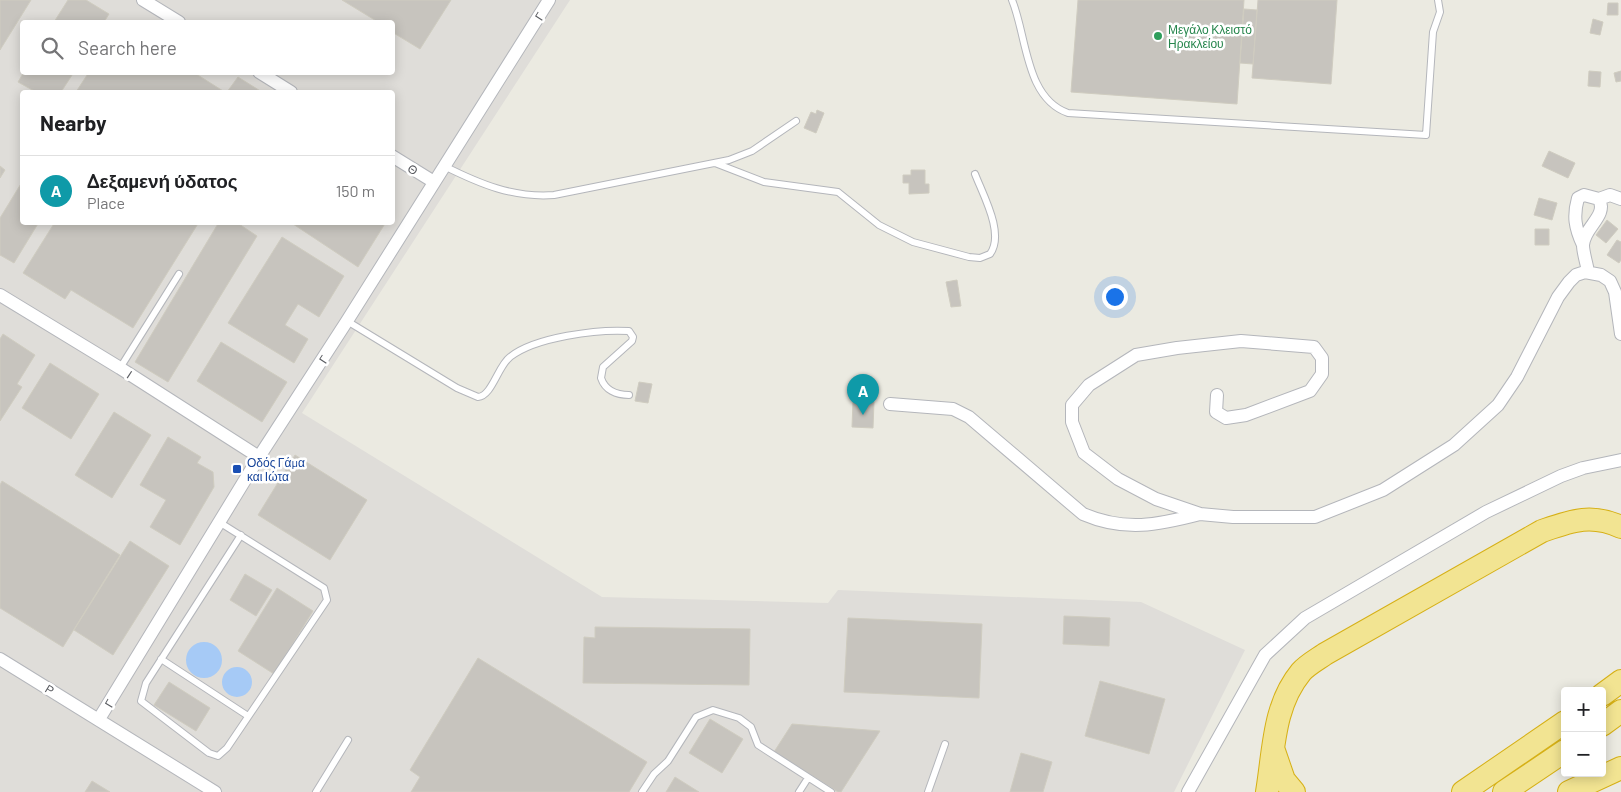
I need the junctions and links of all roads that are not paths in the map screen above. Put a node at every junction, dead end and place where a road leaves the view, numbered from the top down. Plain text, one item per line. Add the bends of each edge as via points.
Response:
1 (143, 0) edge
2 (549, 0) edge
3 (1012, 0) edge
4 (1438, 0) edge
5 (176, 20) edge
6 (264, 75) edge
7 (288, 90) edge
8 (796, 121) dead end
9 (395, 158) edge
10 (715, 163) junction
11 (444, 166) junction
12 (975, 174) dead end
13 (434, 182) junction
14 (1599, 199) junction
15 (1621, 199) edge
16 (1583, 245) junction
17 (1588, 272) junction
18 (179, 274) dead end
19 (0, 295) edge
20 (347, 322) junction
21 (1621, 334) edge
22 (120, 368) junction
23 (629, 395) dead end
24 (1217, 395) dead end
25 (890, 404) dead end
26 (259, 457) junction
27 (1621, 460) edge
28 (1200, 514) junction
29 (219, 522) junction
30 (1621, 527) edge
31 (241, 535) junction
32 (0, 659) edge
33 (161, 659) junction
34 (1621, 681) edge
35 (1606, 692) edge
36 (1621, 710) edge
37 (248, 716) junction
38 (99, 719) junction
39 (1606, 722) edge
40 (1561, 725) edge
41 (348, 740) dead end
42 (945, 744) dead end
43 (1274, 750) junction
44 (1561, 754) edge
45 (1621, 768) edge
46 (808, 778) junction
47 (215, 792) edge
48 (316, 792) edge
49 (642, 792) edge
50 (799, 792) edge
51 (831, 792) edge
52 (928, 792) edge
53 (1188, 792) edge
54 (1266, 792) edge
55 (1294, 792) edge
56 (1463, 792) edge
57 (1504, 792) edge
58 (1569, 792) edge

1 - 5 street
2 - 11 street, Γ
3 - 4 lane via 1035,82 1053,105 1068,113 1426,135 1433,32 1440,12
6 - 7 street
8 - 10 lane via 752,151
9 - 13 street, Θ
10 - 11 lane via 545,195 494,189
10 - 12 lane via 764,182 838,192 896,235 975,258 990,254 996,237
11 - 13 street, Γ
13 - 20 street, Γ
14 - 15 street via 1610,195
14 - 16 street via 1601,213 1586,234
14 - 16 street via 1584,195 1578,198 1575,228
16 - 17 street
17 - 21 street via 1604,276 1612,284
17 - 28 street via 1576,275 1564,288 1517,377 1498,405 1454,445 1383,490 1315,518
18 - 22 lane
19 - 22 street, Ι
20 - 23 lane via 457,388 478,397 486,394 509,357 520,351 573,336 629,331 634,337 632,341 604,367 601,378 609,390
20 - 26 street, Γ
22 - 26 street, Ι
24 - 28 street via 1216,412 1226,418 1246,415 1310,391 1322,374 1322,358 1314,347 1241,342 1136,355 1089,385 1072,405 1072,422 1084,453 1126,483 1156,499
25 - 28 street via 953,410 969,417 1084,514 1101,522 1125,526 1159,525
26 - 29 street, Γ
27 - 53 street via 1561,476 1486,512 1305,618 1261,661
29 - 31 lane
29 - 38 street, Γ
30 - 43 highway via 1604,519 1573,520 1542,531 1325,654 1302,671 1286,693 1276,722
31 - 33 lane
31 - 37 lane via 324,588 327,594 327,600
32 - 38 street, Ρ
33 - 37 lane
33 - 37 lane via 146,683 141,702 210,753 218,756 224,751
34 - 35 highway
36 - 39 highway
38 - 47 street, Ρ
40 - 56 highway
41 - 48 lane
42 - 52 lane
43 - 54 highway
43 - 55 highway via 1284,780
44 - 57 highway
45 - 58 highway
46 - 49 lane via 758,745 751,727 739,718 713,710 696,717 668,761
46 - 50 lane
46 - 51 lane

